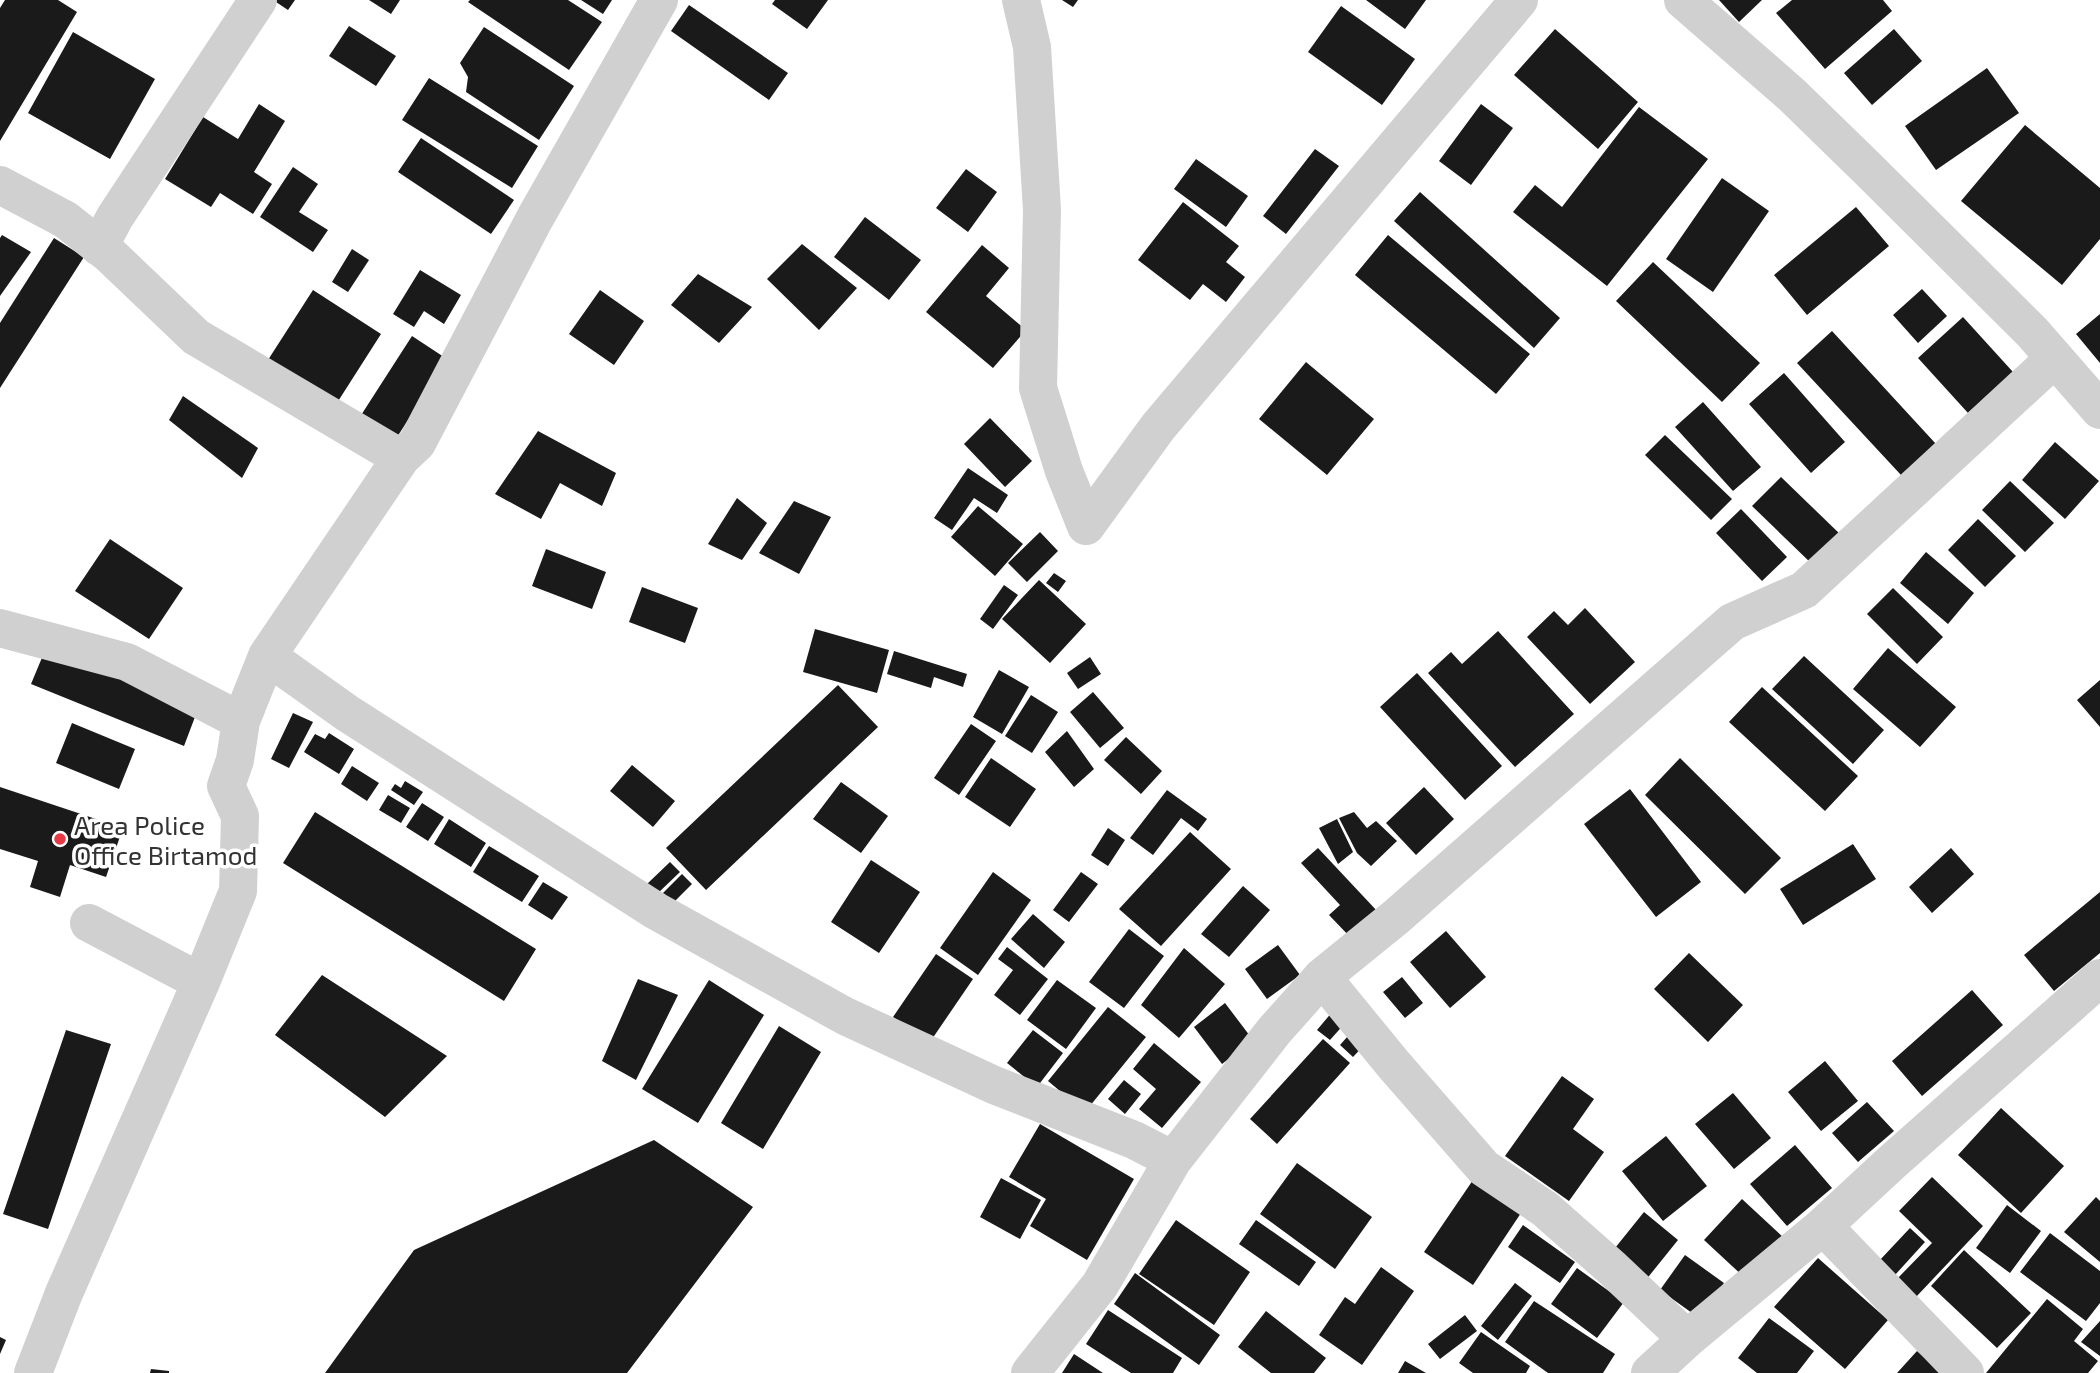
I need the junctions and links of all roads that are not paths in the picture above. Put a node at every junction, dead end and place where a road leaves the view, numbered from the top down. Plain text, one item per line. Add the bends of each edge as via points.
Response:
1 (258, 0) edge
2 (659, 0) edge
3 (1021, 0) edge
4 (1519, 0) edge
5 (1683, 0) edge
6 (0, 185) edge
7 (99, 247) junction
8 (2054, 359) junction
9 (2100, 410) edge
10 (401, 457) junction
11 (0, 628) edge
12 (267, 656) junction
13 (241, 722) junction
14 (89, 923) dead end
15 (1322, 977) junction
16 (2100, 978) edge
17 (201, 982) junction
18 (1173, 1160) junction
19 (1823, 1226) junction
20 (1687, 1339) junction
21 (33, 1373) edge
22 (1030, 1373) edge
23 (1650, 1373) edge
24 (1965, 1373) edge

1 - 7 street
2 - 10 street via 535,218 417,443
3 - 4 street via 1032,47 1042,210 1038,388 1086,526 1157,427
5 - 8 street via 1792,95
6 - 7 street via 65,220
7 - 10 street via 196,337
8 - 9 street
8 - 15 street via 1804,590 1732,622
10 - 12 street
11 - 13 street via 127,662
12 - 13 street
12 - 18 street via 347,713 656,911 822,1003 994,1085
13 - 17 street via 226,786 240,816 238,891
14 - 17 street
15 - 18 street
15 - 20 street via 1484,1168 1545,1209
16 - 19 street
17 - 21 street
18 - 22 street via 1100,1285
19 - 20 street
19 - 24 street
20 - 23 street

